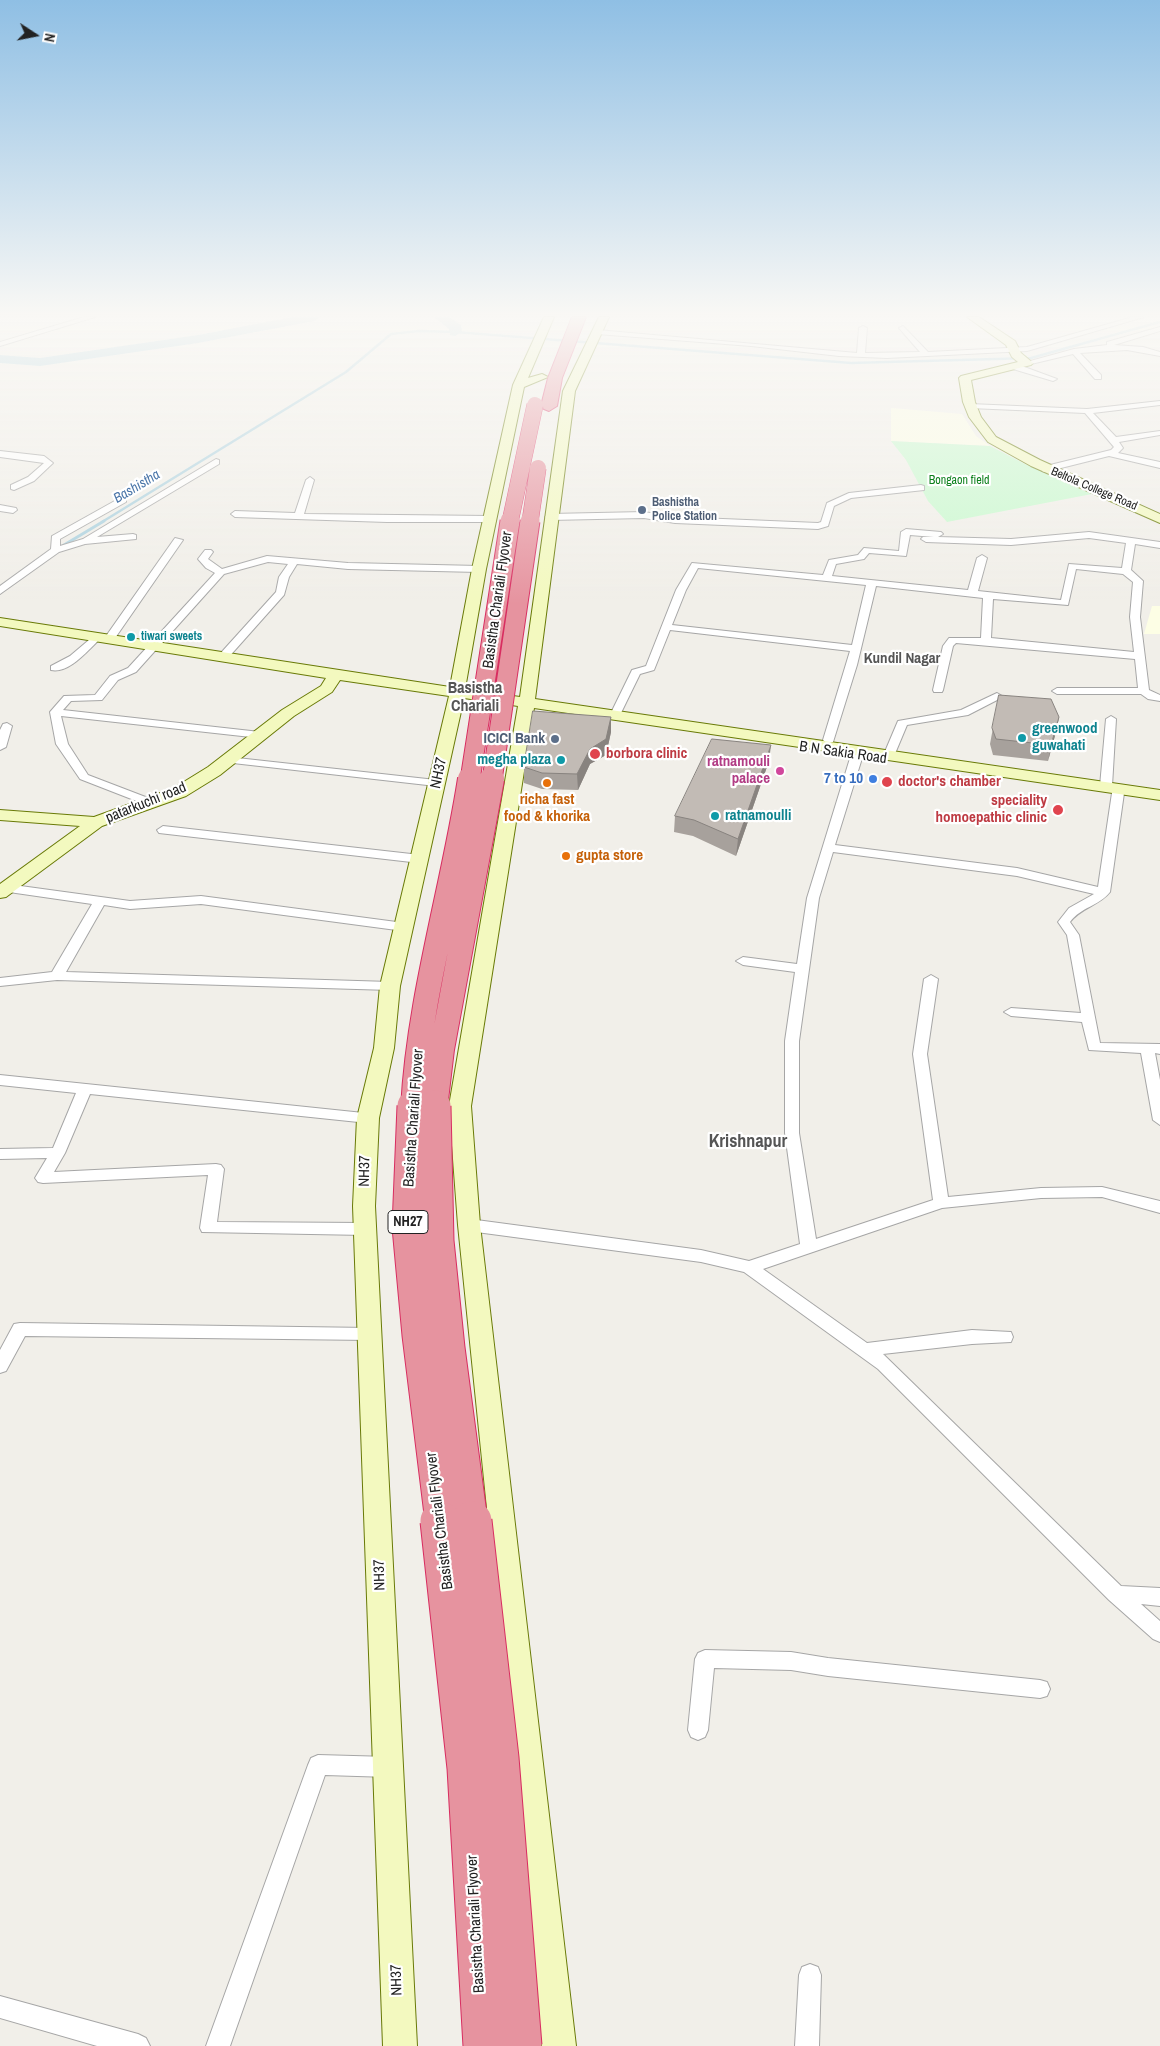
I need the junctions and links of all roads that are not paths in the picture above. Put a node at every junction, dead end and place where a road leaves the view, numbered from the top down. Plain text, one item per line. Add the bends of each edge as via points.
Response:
1 (536, 412) edge
2 (539, 412) edge
3 (542, 412) edge
4 (546, 412) edge
5 (973, 412) edge
6 (1088, 412) edge
7 (1160, 434) edge
8 (1114, 440) junction
9 (1109, 453) junction
10 (0, 454) edge
11 (216, 462) dead end
12 (1160, 465) edge
13 (1045, 468) junction
14 (310, 480) dead end
15 (921, 488) dead end
16 (28, 489) dead end
17 (123, 500) dead end
18 (0, 508) edge
19 (13, 510) dead end
20 (235, 514) dead end
21 (298, 517) junction
22 (550, 517) junction
23 (490, 519) junction
24 (1160, 519) edge
25 (962, 536) dead end
26 (133, 537) dead end
27 (178, 540) dead end
28 (926, 540) dead end
29 (84, 541) junction
30 (1131, 541) junction
31 (1160, 545) edge
32 (56, 550) junction
33 (208, 552) dead end
34 (982, 558) dead end
35 (294, 561) junction
36 (479, 569) junction
37 (1126, 571) junction
38 (221, 572) junction
39 (827, 577) junction
40 (872, 582) junction
41 (0, 591) edge
42 (972, 594) junction
43 (988, 596) junction
44 (0, 622) edge
45 (667, 627) junction
46 (99, 639) junction
47 (986, 641) junction
48 (152, 648) junction
49 (856, 649) junction
50 (1140, 656) junction
51 (223, 657) junction
52 (55, 668) dead end
53 (335, 677) junction
54 (938, 690) dead end
55 (1057, 691) dead end
56 (1144, 691) junction
57 (456, 694) junction
58 (997, 696) edge
59 (1160, 698) edge
60 (526, 704) junction
61 (55, 712) junction
62 (615, 715) junction
63 (1111, 719) dead end
64 (7, 726) dead end
65 (260, 735) junction
66 (829, 740) dead end
67 (0, 747) edge
68 (890, 754) junction
69 (857, 755) junction
70 (228, 760) junction
71 (436, 783) junction
72 (1112, 789) junction
73 (1160, 795) edge
74 (1160, 799) edge
75 (152, 803) junction
76 (2, 816) edge
77 (96, 822) junction
78 (163, 830) dead end
79 (829, 848) junction
80 (420, 859) junction
81 (3, 890) edge
82 (1104, 892) junction
83 (100, 901) junction
84 (404, 927) junction
85 (744, 961) dead end
86 (801, 969) junction
87 (56, 976) junction
88 (932, 979) dead end
89 (0, 982) edge
90 (390, 986) junction
91 (1011, 1012) dead end
92 (1088, 1018) junction
93 (1154, 1049) edge
94 (0, 1080) edge
95 (85, 1088) junction
96 (368, 1118) junction
97 (1160, 1120) edge
98 (58, 1153) junction
99 (0, 1154) edge
100 (941, 1203) junction
101 (1160, 1207) edge
102 (469, 1225) junction
103 (365, 1229) junction
104 (809, 1248) junction
105 (748, 1267) junction
106 (370, 1334) junction
107 (1005, 1337) dead end
108 (864, 1350) junction
109 (0, 1366) edge
110 (1116, 1594) junction
111 (1160, 1597) edge
112 (1160, 1633) edge
113 (1040, 1689) dead end
114 (698, 1730) dead end
115 (388, 1767) junction
116 (810, 1975) dead end
117 (0, 2007) edge
118 (138, 2046) edge
119 (218, 2046) edge
120 (400, 2046) edge
121 (483, 2046) edge
122 (522, 2046) edge
123 (559, 2046) edge
124 (807, 2046) edge

1 - 23 street, NH37
2 - 121 highway, Basistha Chariali Flyover / NH27, bridge via 510,519 469,786 428,986 415,1068 410,1168 408,1227 418,1336 467,1768
3 - 122 highway, Basistha Chariali Flyover / NH27, bridge via 486,820 442,1050 434,1119 439,1250 499,1758
4 - 22 street
5 - 13 street, Beltola College Road via 989,438
6 - 8 street
7 - 8 street
8 - 9 street via 1119,448
9 - 12 street
9 - 13 street
10 - 16 street via 44,459 49,464 30,480 11,487
11 - 29 street
13 - 24 street, Beltola College Road via 1110,494
14 - 21 street
15 - 22 street via 849,496 830,504 825,524 818,526 675,520 644,515
17 - 32 street via 55,538
18 - 19 street
20 - 21 street
21 - 23 street
22 - 60 street
23 - 36 street, NH37
25 - 39 street via 906,532 904,554 867,550 861,557 832,562
26 - 29 street
27 - 46 street
28 - 30 street via 1020,541 1089,535
29 - 32 street
30 - 31 street
30 - 37 street
32 - 41 street
33 - 38 street via 203,559
34 - 42 street
35 - 36 street via 348,566
35 - 38 street via 267,559
35 - 51 street via 284,577 281,593
36 - 57 street, NH37
37 - 43 street via 1072,566 1064,603
37 - 50 street via 1138,581 1135,616
38 - 48 street
39 - 40 street
39 - 45 street via 695,565
40 - 42 street
40 - 49 street
42 - 43 street
43 - 47 street
44 - 46 street
45 - 49 street
45 - 62 street via 650,668 636,672
46 - 48 street
46 - 52 street
47 - 50 street
47 - 54 street via 952,640
48 - 51 street
48 - 53 street
48 - 61 street via 132,670 114,678 98,698 68,698
49 - 66 street
50 - 56 street
51 - 53 street
53 - 57 street
53 - 65 street, patarkuchi road via 327,689
55 - 56 street
56 - 59 street
57 - 60 street
57 - 71 street, NH37
58 - 68 street via 964,713 902,723
60 - 62 street, B N Sakia Road
60 - 69 street, B N Sakia Road
60 - 102 street via 460,1106
61 - 65 street
61 - 75 street via 62,744 84,778
62 - 68 street, B N Sakia Road
63 - 72 street
64 - 67 street
65 - 70 street, patarkuchi road
68 - 72 street, B N Sakia Road
69 - 72 street, B N Sakia Road
69 - 79 street
70 - 71 street
70 - 75 street, patarkuchi road via 180,792
71 - 80 street, NH37
72 - 73 street, B N Sakia Road
72 - 74 street, B N Sakia Road
72 - 82 street
75 - 77 street, patarkuchi road
76 - 77 street
77 - 81 street, patarkuchi road
78 - 80 street
79 - 82 street via 1017,872
79 - 86 street via 813,898
80 - 84 street, NH37
81 - 83 street
82 - 92 street via 1095,900 1072,909 1064,922 1073,935
83 - 84 street via 149,905 201,900
83 - 87 street
84 - 90 street, NH37
85 - 86 street
86 - 104 street via 792,1041 792,1133
87 - 89 street
87 - 90 street
88 - 100 street via 920,1054
90 - 96 street, NH37 via 384,1048
91 - 92 street
92 - 93 street via 1094,1046
93 - 97 street
94 - 95 street
95 - 96 street
95 - 98 street
96 - 103 street, NH37
98 - 99 street
98 - 103 street via 43,1178 216,1169 208,1228
100 - 101 street via 1041,1193 1102,1192
100 - 104 street
102 - 105 street via 701,1256
102 - 123 street
103 - 106 street, NH37
104 - 105 street
105 - 108 street
106 - 109 street via 20,1329
106 - 115 street, NH37
107 - 108 street via 972,1337
108 - 110 street via 884,1364
110 - 111 street
110 - 112 street
113 - 114 street via 791,1661 705,1659
115 - 119 street via 318,1765
115 - 120 street, NH37
116 - 124 street
117 - 118 street

